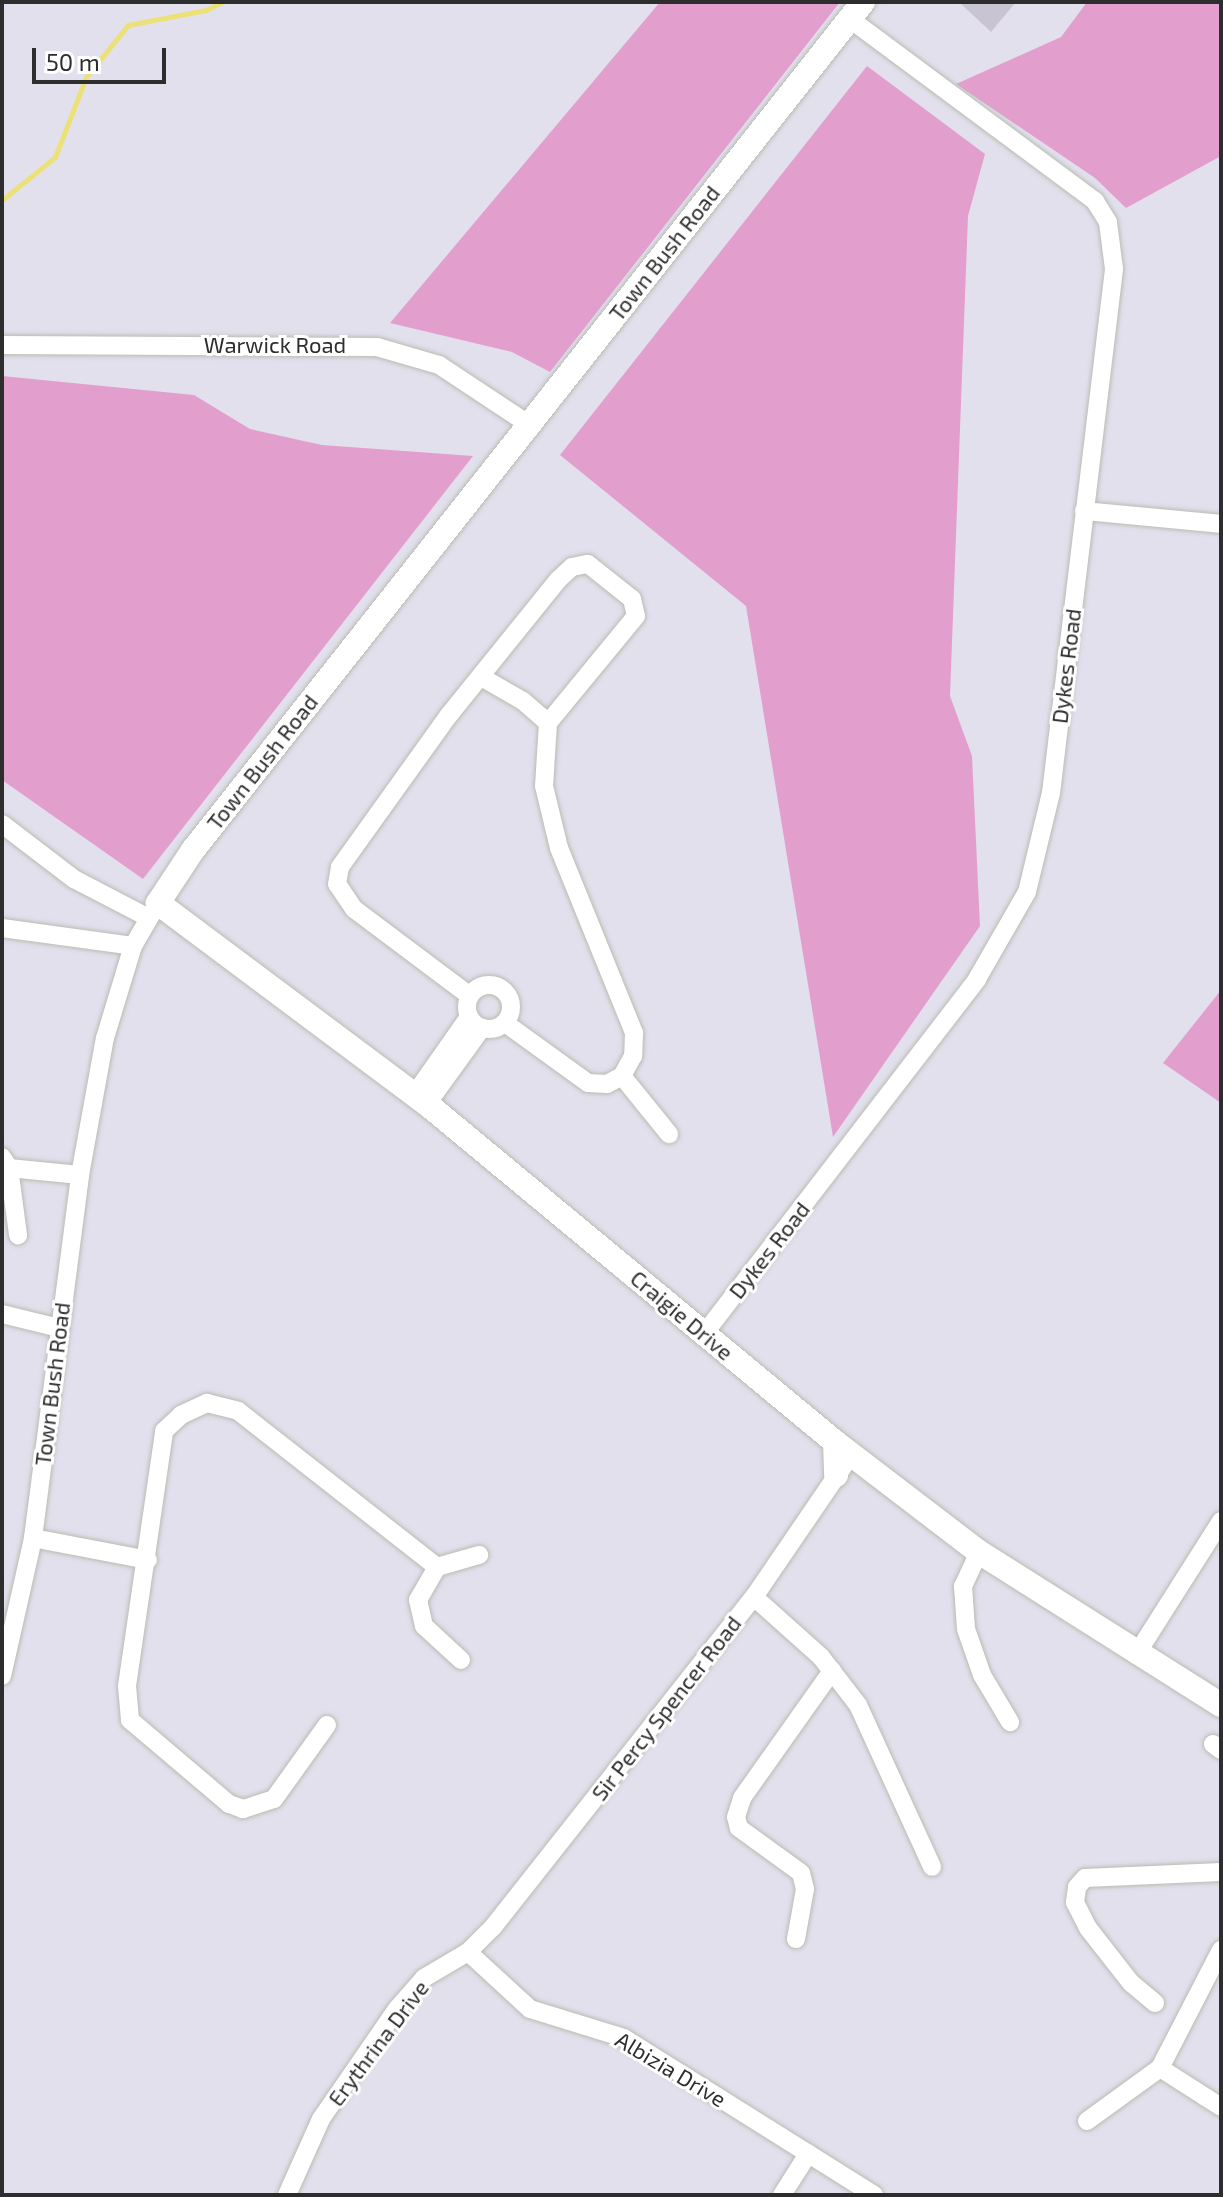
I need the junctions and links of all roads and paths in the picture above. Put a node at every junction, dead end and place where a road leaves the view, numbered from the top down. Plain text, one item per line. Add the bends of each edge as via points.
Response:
1 (856, 10) edge
2 (2, 345) edge
3 (528, 424) junction
4 (1084, 511) junction
5 (1221, 524) edge
6 (483, 678) junction
7 (548, 723) junction
8 (2, 824) edge
9 (152, 910) junction
10 (2, 928) edge
11 (133, 946) junction
12 (470, 996) junction
13 (476, 1023) junction
14 (505, 1023) junction
15 (622, 1076) junction
16 (421, 1099) junction
17 (669, 1134) dead end
18 (5, 1163) edge
19 (80, 1175) junction
20 (18, 1235) dead end
21 (2, 1314) edge
22 (59, 1328) junction
23 (704, 1334) junction
24 (843, 1448) junction
25 (836, 1475) joint
26 (1221, 1521) edge
27 (33, 1538) junction
28 (979, 1552) junction
29 (479, 1555) dead end
30 (148, 1560) junction
31 (437, 1567) junction
32 (754, 1597) junction
33 (1136, 1655) junction
34 (461, 1660) dead end
35 (832, 1671) junction
36 (2, 1676) edge
37 (1221, 1705) edge
38 (1010, 1722) dead end
39 (327, 1725) dead end
40 (932, 1867) dead end
41 (1221, 1872) edge
42 (796, 1939) dead end
43 (1221, 1950) edge
44 (468, 1952) junction
45 (1155, 2003) dead end
46 (1160, 2068) junction
47 (1221, 2107) edge
48 (1087, 2121) dead end
49 (808, 2154) junction
50 (287, 2195) edge
51 (782, 2195) edge
52 (874, 2195) edge

1 - 3 street, Town Bush Road
1 - 4 street, Dykes Road via 1073,181 1108,222 1114,269
2 - 3 street, Warwick Road via 377,347 439,365
3 - 9 street, Town Bush Road via 193,850
4 - 5 street
4 - 23 street, Dykes Road via 1051,793 1027,892 977,979
6 - 7 street
6 - 7 street via 572,567 588,564 598,570 632,599 636,616
6 - 12 street via 348,849 337,884 354,909
7 - 15 street via 544,786 550,821 634,1033 633,1056
8 - 9 street via 74,879
9 - 11 street, Town Bush Road
9 - 16 street, Craigie Drive
10 - 11 street
11 - 19 street, Town Bush Road via 105,1038
12 - 13 street
12 - 14 street via 484,985 503,990 511,1003
13 - 14 street
13 - 16 street
14 - 15 street via 574,1076 596,1084
15 - 17 street
16 - 23 street, Craigie Drive
18 - 19 street
18 - 20 street
19 - 22 street, Town Bush Road
21 - 22 street
22 - 27 street, Town Bush Road
23 - 24 street, Craigie Drive
24 - 25 street
24 - 28 street, Craigie Drive
25 - 32 street, Sir Percy Spencer Road
26 - 33 street
27 - 30 street
27 - 36 street, Town Bush Road
28 - 33 street, Craigie Drive
28 - 38 street via 963,1586 973,1656
29 - 31 street
30 - 31 street via 164,1431 181,1415 207,1403 238,1411
30 - 39 street via 127,1686 136,1730 229,1804 243,1809 274,1799
31 - 34 street via 418,1600 418,1615
32 - 35 street
32 - 44 street, Sir Percy Spencer Road
33 - 37 street, Craigie Drive
35 - 40 street via 872,1728
35 - 42 street via 742,1798 736,1817 739,1828 801,1873 805,1889
41 - 45 street via 1085,1878 1077,1887 1075,1902 1088,1928 1131,1983
43 - 46 street
44 - 49 street, Albizia Drive via 530,2009 624,2038
44 - 50 street, Erythrina Drive via 424,1978 347,2077
46 - 47 street
46 - 48 street
49 - 51 street
49 - 52 street, Albizia Drive

